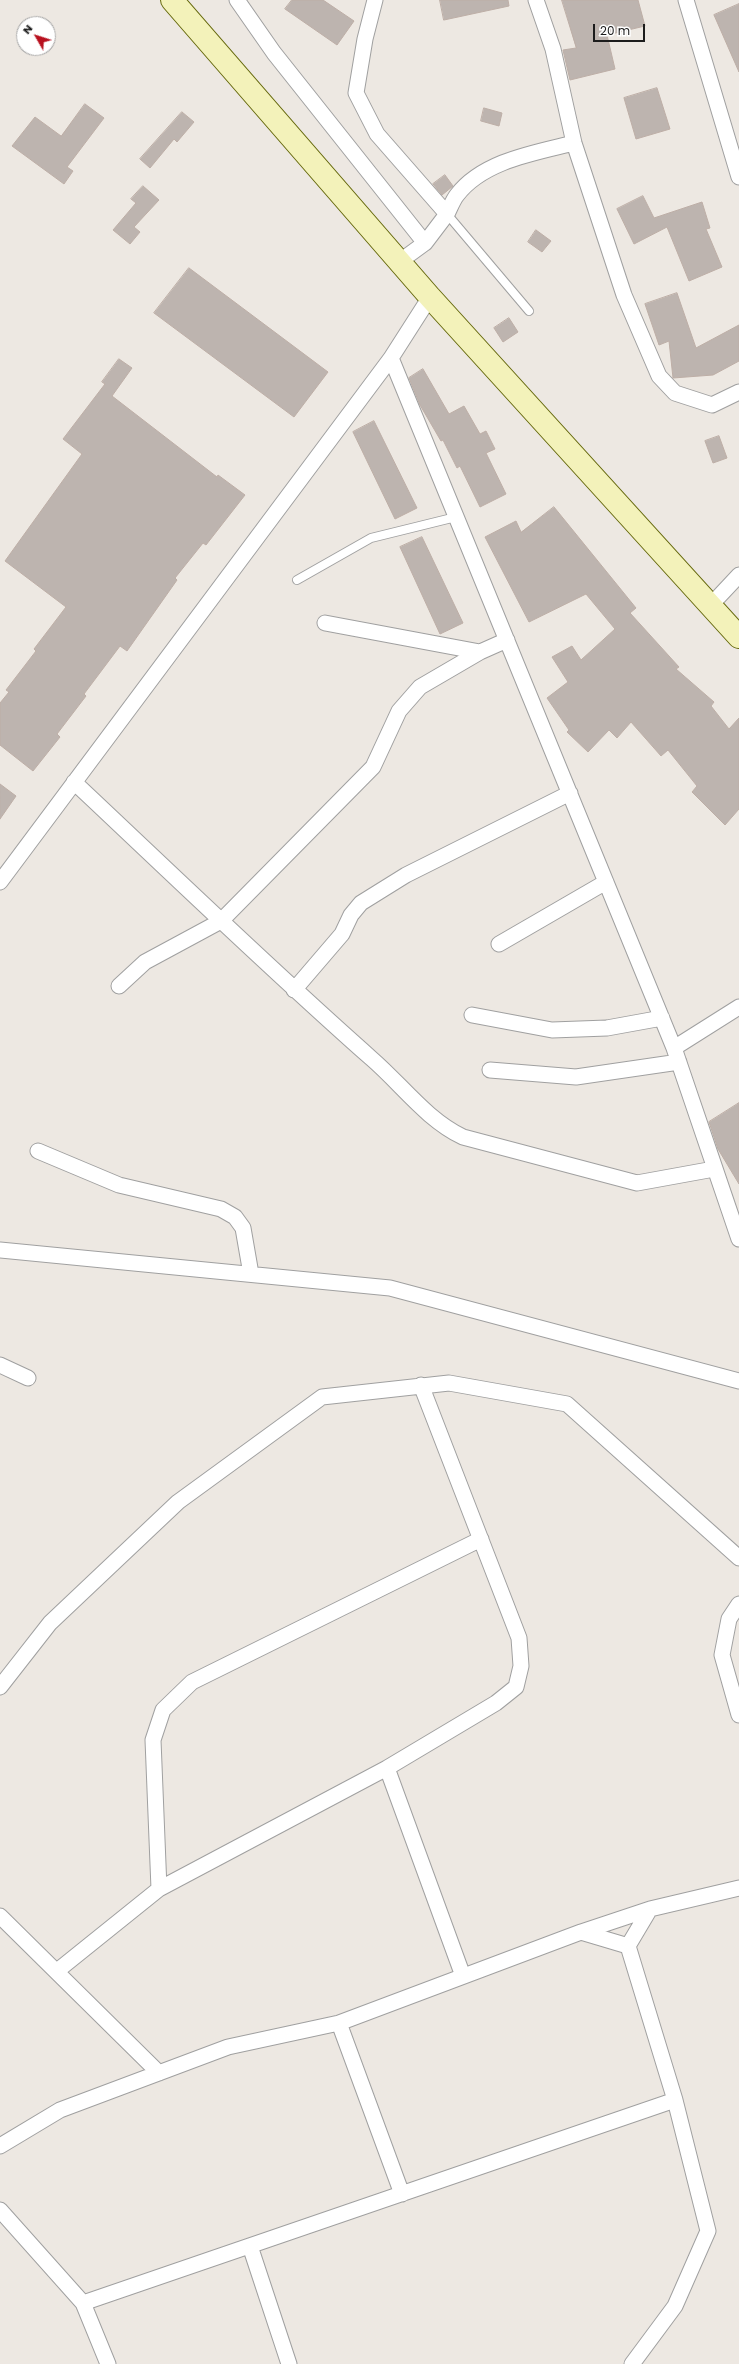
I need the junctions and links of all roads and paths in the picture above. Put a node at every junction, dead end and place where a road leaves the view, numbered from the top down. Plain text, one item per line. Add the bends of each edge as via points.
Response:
1 (172, 0) edge
2 (375, 0) edge
3 (536, 0) edge
4 (686, 0) edge
5 (239, 1) edge
6 (574, 143) junction
7 (739, 177) edge
8 (447, 214) junction
9 (425, 243) junction
10 (399, 262) junction
11 (430, 297) junction
12 (529, 311) dead end
13 (391, 358) junction
14 (739, 392) edge
15 (456, 517) junction
16 (739, 575) edge
17 (297, 580) dead end
18 (710, 606) junction
19 (325, 623) dead end
20 (739, 637) edge
21 (507, 640) junction
22 (480, 652) junction
23 (74, 782) junction
24 (570, 793) junction
25 (0, 882) edge
26 (606, 882) junction
27 (221, 921) junction
28 (499, 944) dead end
29 (119, 986) dead end
30 (294, 990) junction
31 (739, 1007) edge
32 (472, 1015) dead end
33 (662, 1018) junction
34 (676, 1055) junction
35 (490, 1070) dead end
36 (38, 1151) dead end
37 (714, 1169) junction
38 (739, 1239) edge
39 (0, 1250) edge
40 (251, 1274) junction
41 (0, 1365) edge
42 (28, 1378) dead end
43 (739, 1381) edge
44 (421, 1385) junction
45 (480, 1539) junction
46 (739, 1558) edge
47 (739, 1604) edge
48 (0, 1687) edge
49 (739, 1715) edge
50 (387, 1768) junction
51 (739, 1888) edge
52 (159, 1889) junction
53 (650, 1909) junction
54 (0, 1916) edge
55 (581, 1932) junction
56 (628, 1946) junction
57 (57, 1971) junction
58 (463, 1976) junction
59 (339, 2023) junction
60 (159, 2072) junction
61 (675, 2100) junction
62 (0, 2146) edge
63 (402, 2194) junction
64 (0, 2210) edge
65 (250, 2246) junction
66 (83, 2303) junction
67 (108, 2364) edge
68 (289, 2364) edge
69 (632, 2364) edge

1 - 10 main road
2 - 8 street via 356,93 377,134
3 - 6 street via 553,49
4 - 7 street
5 - 9 street via 274,53
6 - 8 street via 519,157 482,172 457,195
6 - 14 street via 624,295 659,376 675,393 712,404
8 - 9 street
8 - 12 lane
9 - 10 street
10 - 11 main road
11 - 13 street
11 - 18 main road
13 - 15 street
13 - 23 street
15 - 17 lane via 371,538
15 - 21 street
16 - 18 street
18 - 20 main road
19 - 22 street
21 - 22 street
21 - 24 street
22 - 27 street via 420,687 399,711 373,766
23 - 25 street
23 - 27 street
24 - 26 street
24 - 30 street via 406,875 361,903 351,915 342,934
26 - 28 street
26 - 33 street
27 - 29 street via 145,962
27 - 30 street
30 - 37 street via 386,1070 438,1122 463,1137 637,1183
31 - 34 street
32 - 33 street via 552,1030 607,1028
33 - 34 street
34 - 35 street via 576,1077
34 - 37 street
36 - 40 street via 119,1185 221,1209 235,1216 243,1228
37 - 38 street
39 - 40 street
40 - 43 street via 390,1288
41 - 42 street
44 - 45 street
44 - 46 street via 449,1383 567,1404
44 - 48 street via 322,1397 178,1502 50,1623
45 - 50 street via 519,1638 521,1666 516,1686 496,1703
45 - 52 street via 192,1682 163,1710 154,1740
47 - 49 street via 729,1619 722,1655
50 - 52 street
50 - 58 street
51 - 53 street
52 - 57 street
53 - 55 street
53 - 56 street
54 - 57 street
55 - 56 street
55 - 58 street
56 - 61 street
57 - 60 street
58 - 59 street
59 - 60 street via 228,2047
59 - 63 street
60 - 62 street via 60,2110
61 - 63 street
61 - 69 street via 708,2231 675,2306
63 - 65 street
64 - 66 street
65 - 66 street
65 - 68 street
66 - 67 street

